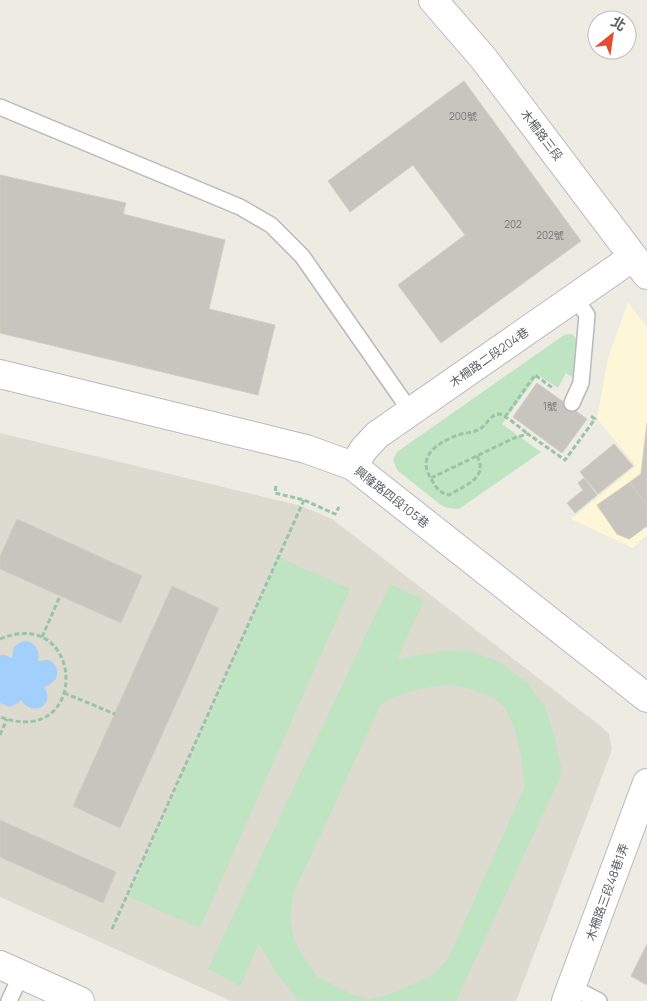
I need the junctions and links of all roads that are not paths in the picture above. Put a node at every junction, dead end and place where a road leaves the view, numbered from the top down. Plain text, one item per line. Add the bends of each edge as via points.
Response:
1 (433, 0) edge
2 (0, 107) edge
3 (640, 266) edge
4 (575, 298) junction
5 (0, 374) edge
6 (572, 403) road end
7 (411, 412) junction
8 (353, 466) junction
9 (647, 698) edge
10 (647, 783) edge
11 (10, 970) edge
12 (569, 994) edge
13 (9, 1001) edge
14 (80, 1001) edge
15 (599, 1001) edge

1 - 3 street, 木柵路三段 via 484,58
2 - 7 lane via 240,207 271,225 302,256
3 - 4 street, 木柵路二段204巷
4 - 6 lane via 587,315 581,383
4 - 7 street, 木柵路二段204巷
5 - 8 street, 興隆路四段105巷 via 306,449
7 - 8 street, 木柵路二段204巷 via 377,435
8 - 9 street, 興隆路四段105巷
10 - 12 street, 木柵路三段48巷1弄
11 - 13 lane
11 - 14 street
12 - 15 lane

